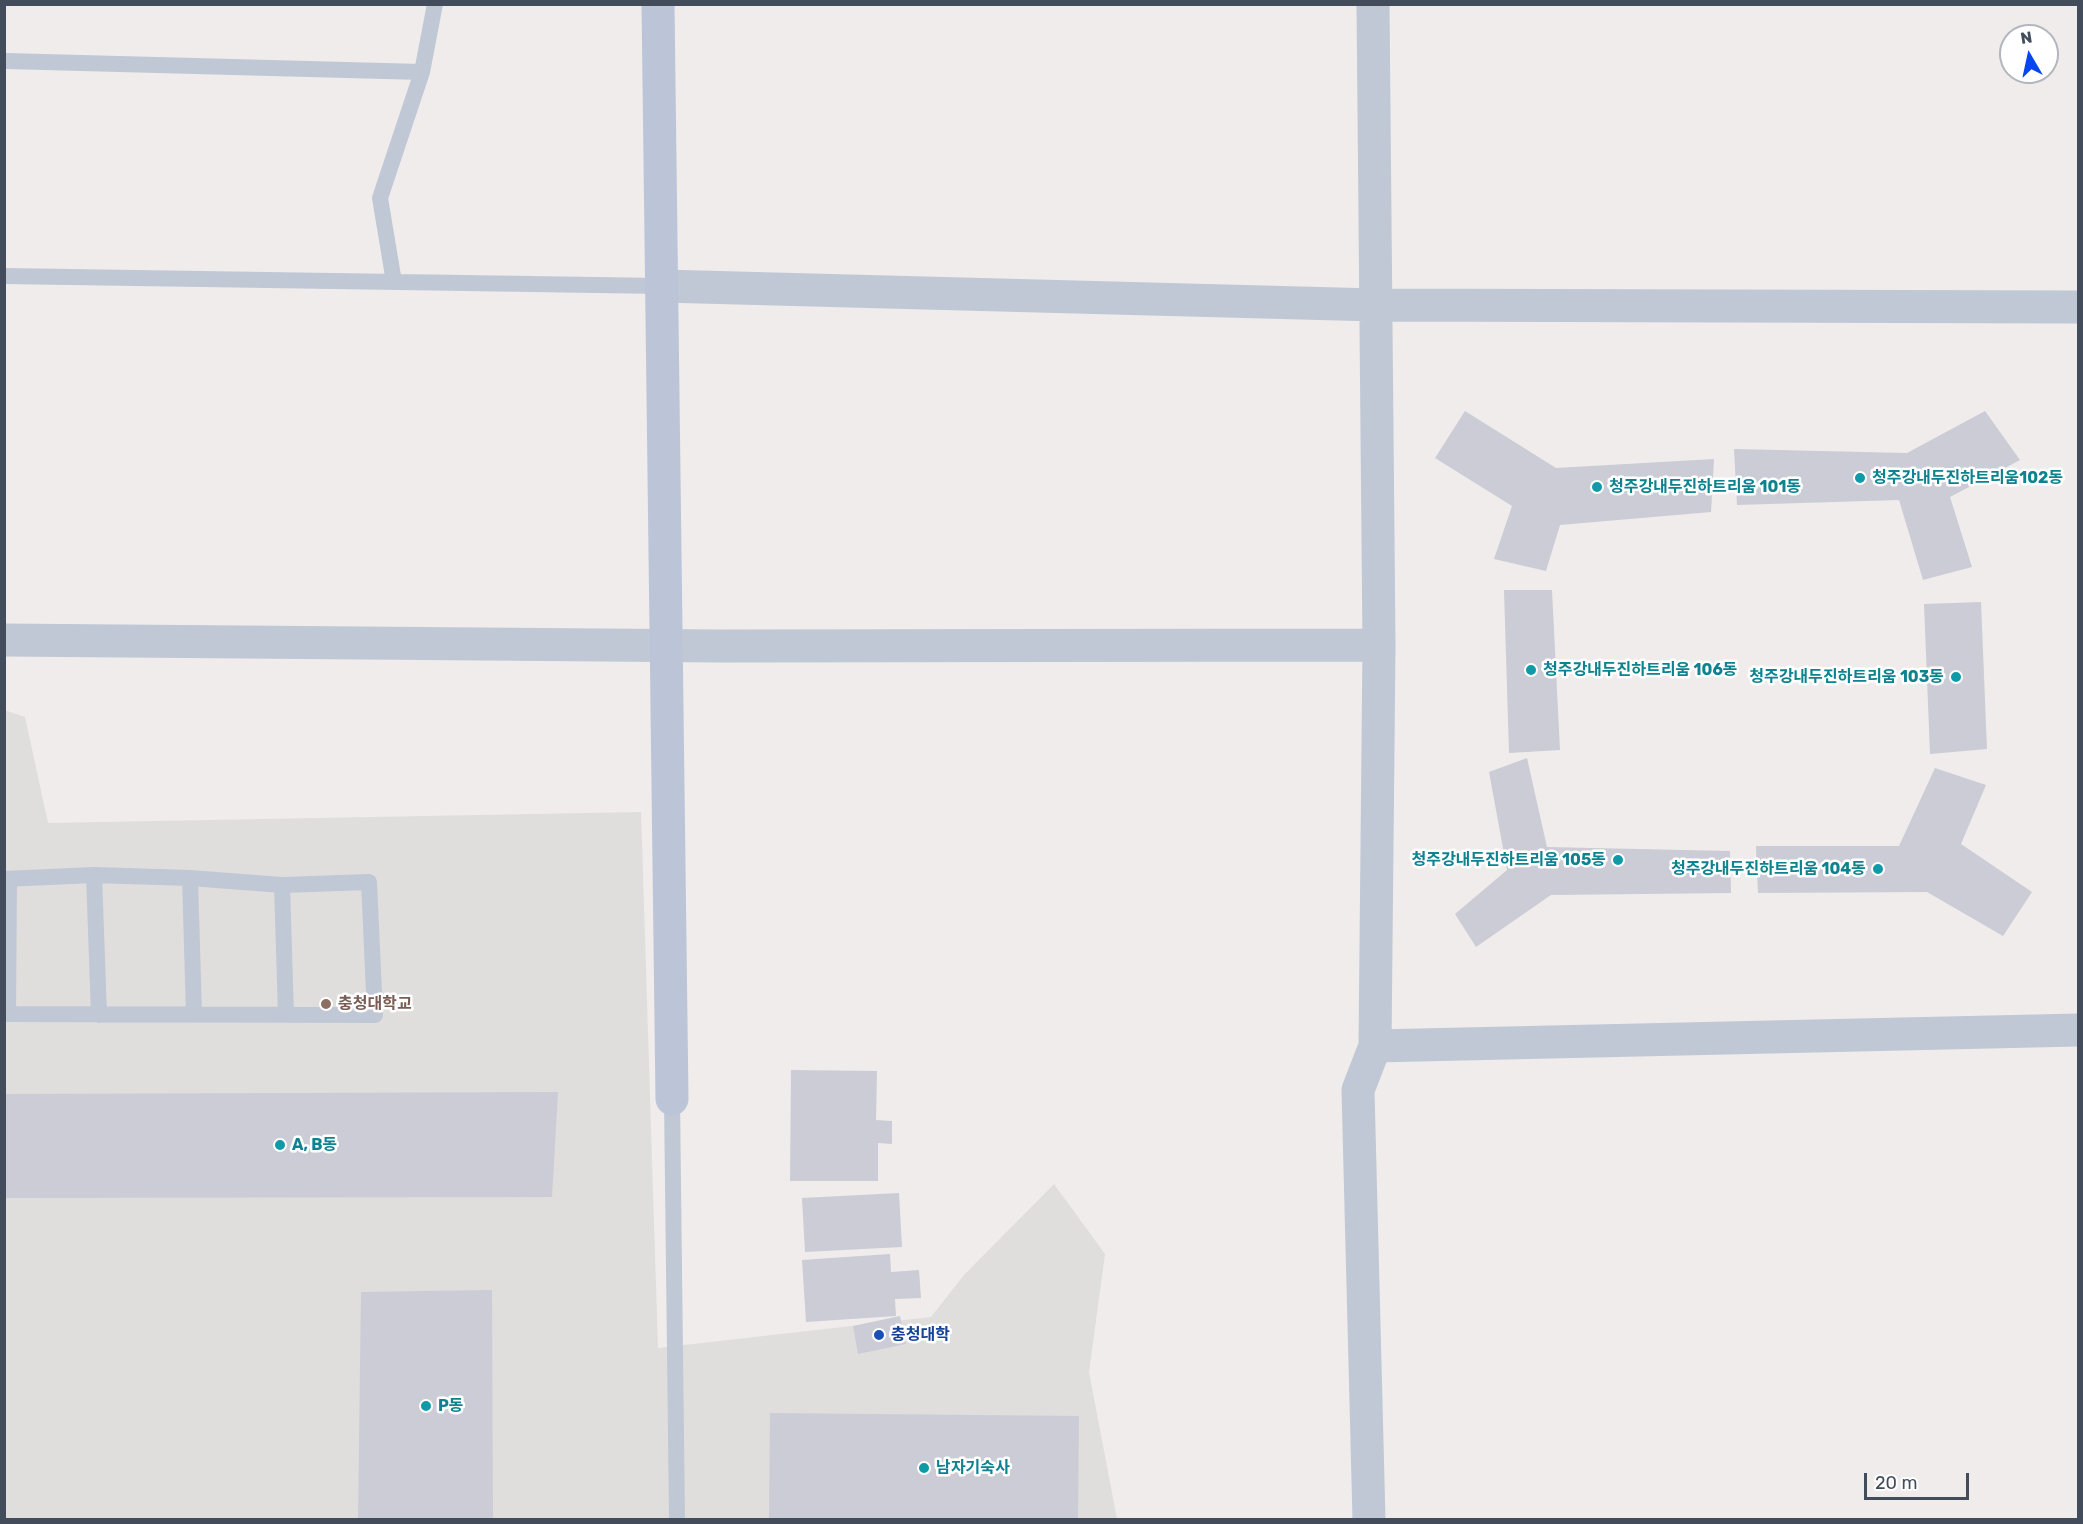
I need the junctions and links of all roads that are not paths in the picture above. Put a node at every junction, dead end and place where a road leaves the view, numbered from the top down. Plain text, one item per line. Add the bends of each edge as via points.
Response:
1 (435, 4) edge
2 (658, 4) edge
3 (1373, 4) edge
4 (6, 61) dead end
5 (422, 72) junction
6 (4, 276) edge
7 (394, 282) junction
8 (662, 286) junction
9 (1376, 305) junction
10 (2079, 307) edge
11 (4, 640) edge
12 (1379, 645) junction
13 (666, 646) junction
14 (94, 875) junction
15 (190, 878) junction
16 (7, 879) edge
17 (282, 885) junction
18 (6, 1014) edge
19 (99, 1015) junction
20 (194, 1015) junction
21 (286, 1015) junction
22 (2079, 1030) edge
23 (1375, 1046) junction
24 (672, 1099) joint
25 (677, 1520) edge
26 (1369, 1520) edge

1 - 5 lane
2 - 8 street
3 - 9 street
4 - 5 lane
5 - 7 lane via 380,198
6 - 7 lane
7 - 8 lane
8 - 9 street
8 - 13 street
9 - 10 street
9 - 12 street
11 - 13 street
12 - 13 street
12 - 23 street
13 - 24 street
14 - 15 lane
14 - 16 lane
14 - 19 lane
15 - 17 lane
15 - 20 lane
16 - 18 lane
17 - 21 lane
17 - 21 lane via 369,882 375,1015
18 - 19 lane
19 - 20 lane
20 - 21 lane
22 - 23 street
23 - 26 street via 1358,1090
24 - 25 lane

